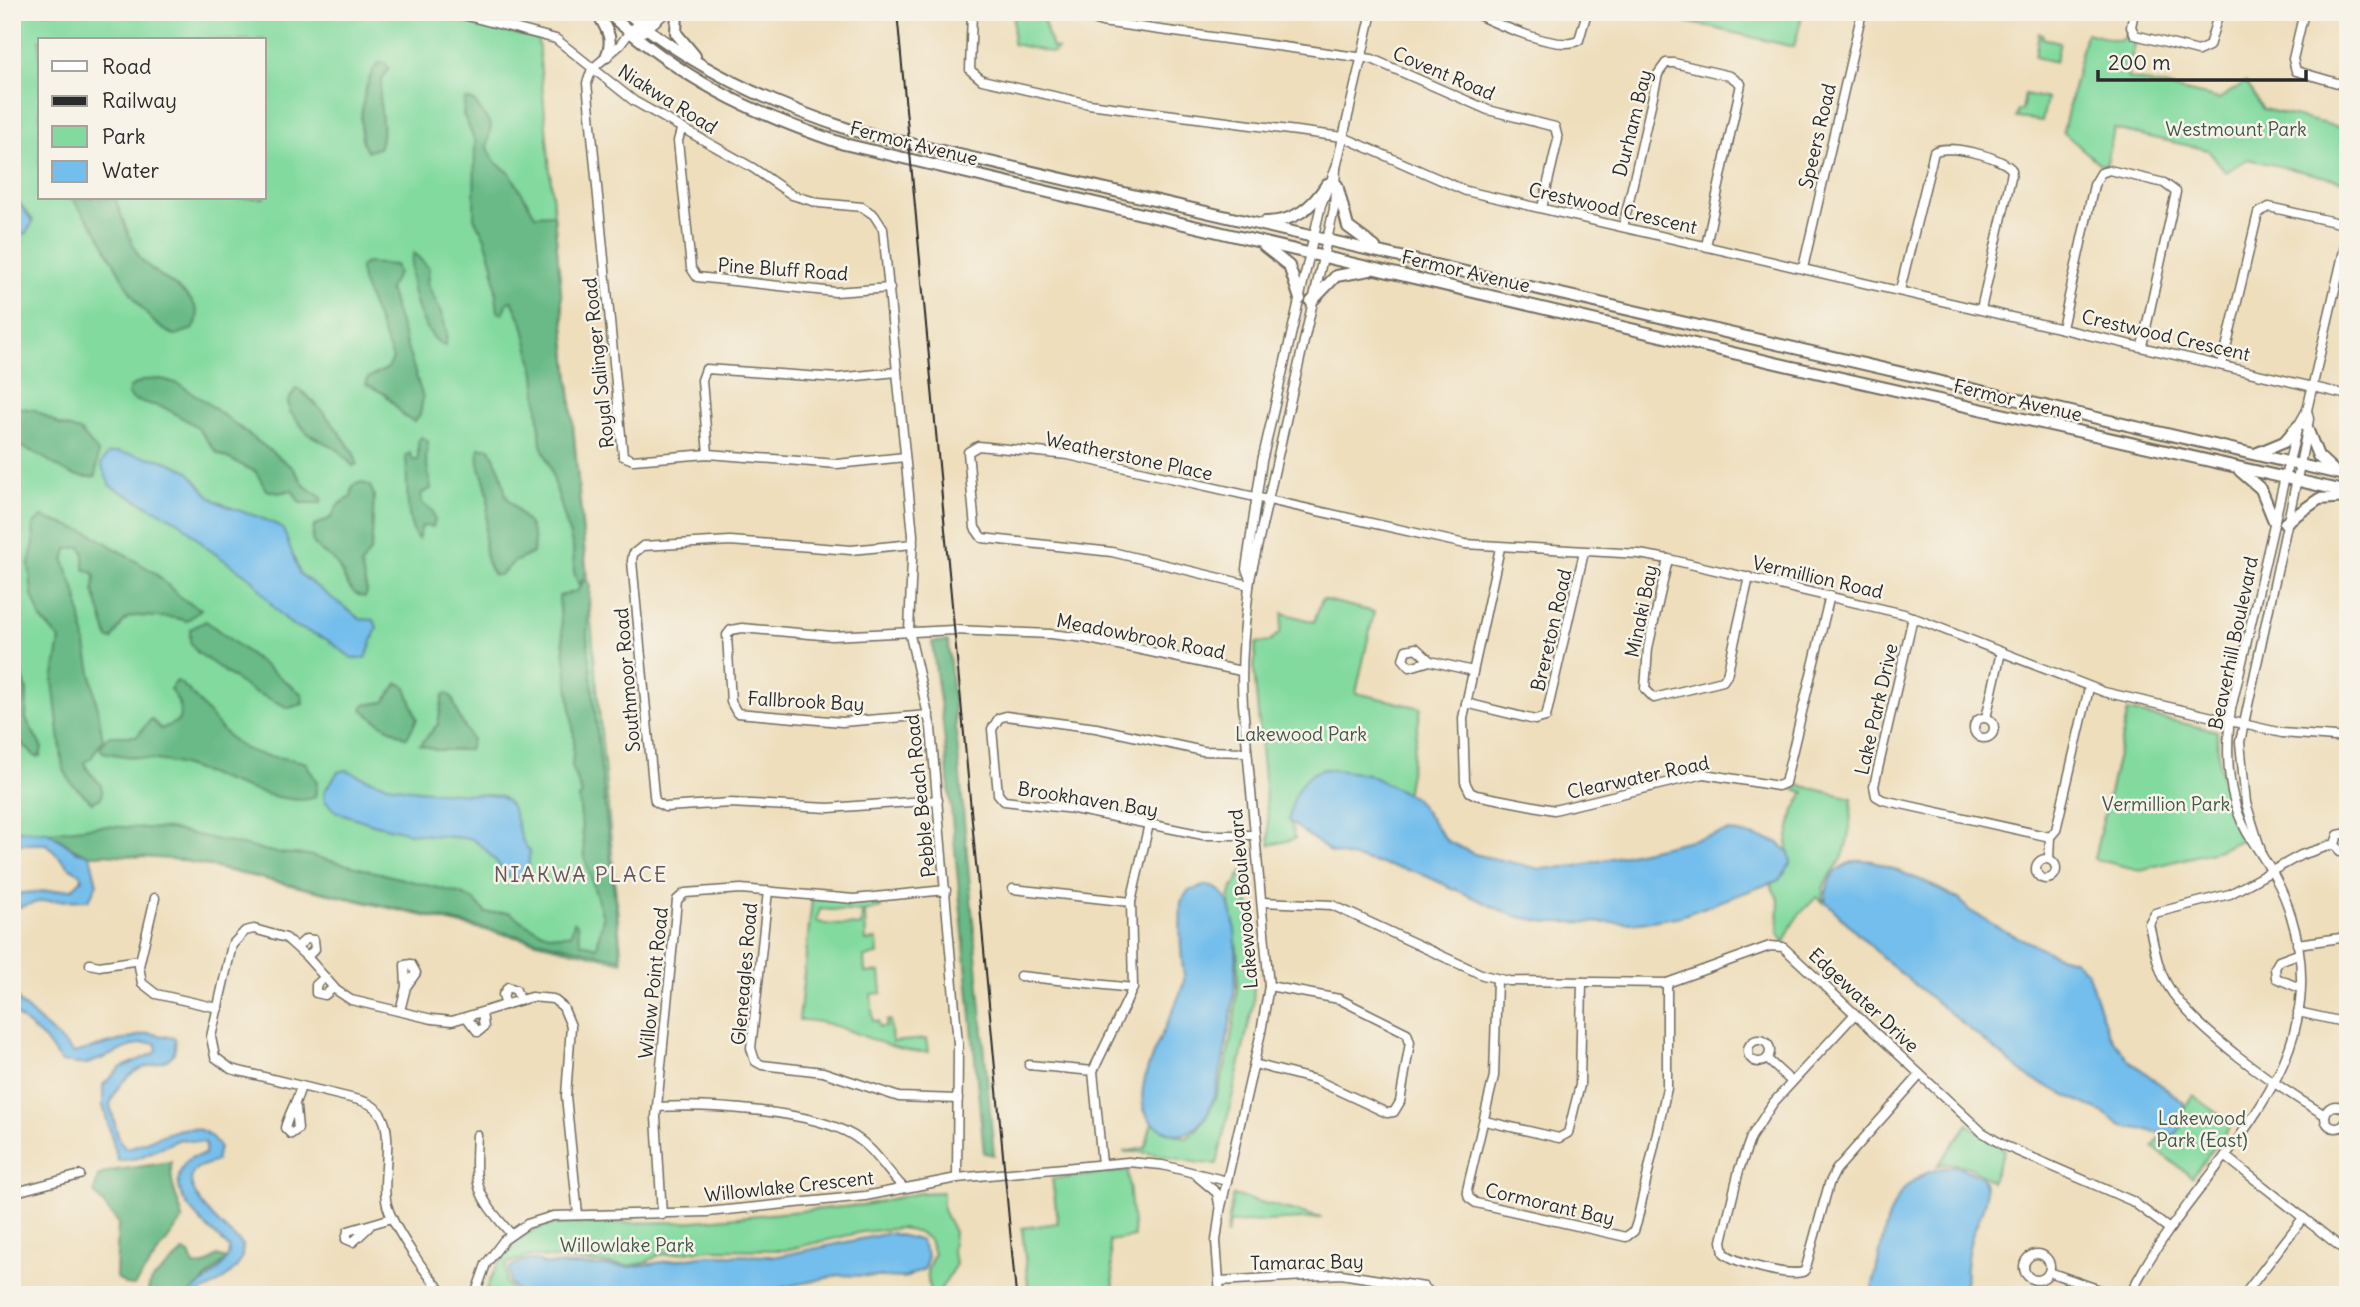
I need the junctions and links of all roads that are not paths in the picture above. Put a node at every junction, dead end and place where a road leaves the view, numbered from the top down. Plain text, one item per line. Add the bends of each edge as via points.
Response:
1 (452, 12) edge
2 (597, 12) edge
3 (607, 12) edge
4 (626, 12) edge
5 (650, 12) edge
6 (665, 12) edge
7 (677, 12) edge
8 (972, 12) edge
9 (1085, 12) edge
10 (1372, 12) edge
11 (1472, 12) edge
12 (1587, 12) edge
13 (1862, 12) edge
14 (2029, 12) edge
15 (2046, 12) edge
16 (2134, 12) edge
17 (2218, 12) edge
18 (2304, 12) edge
19 (642, 26) junction
20 (632, 36) junction
21 (606, 57) junction
22 (1362, 57) junction
23 (592, 69) junction
24 (716, 74) junction
25 (2348, 86) edge
26 (681, 130) junction
27 (1343, 137) junction
28 (1332, 185) junction
29 (1542, 208) junction
30 (868, 210) joint
31 (1244, 222) junction
32 (2348, 225) edge
33 (1623, 226) junction
34 (2348, 233) edge
35 (1313, 237) junction
36 (1253, 239) junction
37 (1326, 241) junction
38 (1706, 246) junction
39 (1310, 252) junction
40 (1323, 255) junction
41 (1390, 255) junction
42 (1803, 268) junction
43 (1382, 269) junction
44 (890, 288) junction
45 (1900, 290) junction
46 (1306, 300) junction
47 (1981, 309) junction
48 (2062, 328) junction
49 (2142, 346) junction
50 (2222, 365) junction
51 (897, 372) junction
52 (1281, 383) junction
53 (1294, 386) junction
54 (2312, 387) junction
55 (2348, 395) edge
56 (2303, 427) junction
57 (708, 454) junction
58 (2252, 454) junction
59 (905, 457) junction
60 (2295, 464) junction
61 (2235, 467) junction
62 (2343, 475) edge
63 (2290, 478) junction
64 (2348, 494) edge
65 (1255, 499) junction
66 (1267, 502) junction
67 (2280, 522) junction
68 (913, 544) junction
69 (1500, 548) junction
70 (1584, 552) junction
71 (1668, 559) junction
72 (1749, 577) junction
73 (1250, 582) junction
74 (1830, 596) junction
75 (1913, 617) junction
76 (909, 631) junction
77 (2001, 652) junction
78 (1430, 661) dead end
79 (1241, 671) junction
80 (1473, 671) junction
81 (2089, 688) junction
82 (1466, 704) junction
83 (929, 715) junction
84 (1986, 718) dead end
85 (2230, 721) junction
86 (2242, 724) junction
87 (2348, 738) edge
88 (1247, 752) junction
89 (938, 800) junction
90 (1149, 824) junction
91 (2348, 833) edge
92 (1254, 835) junction
93 (2050, 837) junction
94 (2335, 844) junction
95 (2261, 851) junction
96 (2348, 852) edge
97 (2049, 859) dead end
98 (2273, 871) junction
99 (1013, 889) dead end
100 (946, 890) junction
101 (768, 891) junction
102 (155, 898) dead end
103 (1131, 902) junction
104 (1262, 902) junction
105 (2348, 937) edge
106 (297, 947) junction
107 (2298, 949) junction
108 (307, 957) junction
109 (140, 960) junction
110 (90, 964) dead end
111 (1020, 976) dead end
112 (325, 977) junction
113 (1497, 980) junction
114 (1582, 982) junction
115 (1667, 983) junction
116 (1269, 986) junction
117 (406, 987) dead end
118 (333, 988) junction
119 (1133, 988) junction
120 (2300, 988) junction
121 (520, 1000) junction
122 (506, 1005) junction
123 (218, 1008) junction
124 (400, 1011) junction
125 (2298, 1012) junction
126 (482, 1013) junction
127 (1855, 1014) junction
128 (467, 1018) junction
129 (2348, 1023) edge
130 (1767, 1059) dead end
131 (1254, 1064) junction
132 (1029, 1065) dead end
133 (1093, 1071) junction
134 (1920, 1075) junction
135 (1792, 1082) junction
136 (2276, 1083) junction
137 (301, 1086) junction
138 (958, 1099) junction
139 (657, 1107) junction
140 (296, 1108) dead end
141 (2325, 1115) dead end
142 (1485, 1121) junction
143 (477, 1135) dead end
144 (2225, 1156) junction
145 (1102, 1164) junction
146 (1194, 1173) junction
147 (80, 1175) dead end
148 (957, 1178) junction
149 (1227, 1181) junction
150 (902, 1186) junction
151 (12, 1193) edge
152 (1220, 1211) junction
153 (578, 1215) junction
154 (662, 1215) junction
155 (392, 1218) junction
156 (2304, 1218) junction
157 (369, 1227) dead end
158 (2168, 1228) junction
159 (510, 1234) junction
160 (2348, 1253) edge
161 (2049, 1272) dead end
162 (1219, 1281) junction
163 (2248, 1293) edge
164 (447, 1295) edge
165 (475, 1295) edge
166 (1220, 1295) edge
167 (1433, 1295) edge
168 (2114, 1295) edge
169 (2130, 1295) edge

1 - 23 street, Niakwa Road via 544,34 568,47
2 - 21 highway via 610,33
3 - 20 highway, Fermor Avenue
4 - 19 highway, Fermor Avenue
5 - 19 main road
6 - 19 main road
7 - 24 highway via 674,25 683,45
8 - 27 street, Crestwood Crescent via 970,70 982,80 1089,104
9 - 22 street via 1102,22
10 - 22 street
11 - 12 street via 1513,31 1569,44 1579,40
13 - 42 street, Speers Road
14 - 15 street
16 - 17 street via 2131,27 2135,35 2198,51 2209,46
18 - 25 street via 2293,59 2296,71
19 - 20 main road
19 - 24 highway, Fermor Avenue
20 - 21 street
20 - 36 highway, Fermor Avenue via 664,61 732,101 844,144
21 - 23 street
22 - 27 street
22 - 29 street, Covent Road via 1488,110 1555,127 1558,139
23 - 26 street, Niakwa Road
23 - 57 street, Royal Salinger Road via 587,83 621,451 633,460
24 - 31 highway, Fermor Avenue via 793,111 850,130
26 - 30 street, Niakwa Road via 746,163 792,195 819,203 856,204
26 - 44 street, Pine Bluff Road via 678,141 691,268 697,277 835,292
27 - 28 street
27 - 29 street, Crestwood Crescent via 1454,188
28 - 31 highway via 1300,215 1278,222
28 - 35 street, Lakewood Boulevard
28 - 37 street, Lakewood Boulevard
28 - 41 highway via 1348,227
29 - 33 street, Crestwood Crescent
30 - 44 street, Pebble Beach Road via 883,229
31 - 35 highway, Fermor Avenue
32 - 50 street via 2273,208 2258,213
33 - 38 street, Crestwood Crescent
33 - 38 street, Durham Bay via 1658,74 1666,63 1674,62 1730,76 1741,85
34 - 54 street, Beaverhill Boulevard
35 - 37 highway, Fermor Avenue
35 - 39 street, Lakewood Boulevard
36 - 39 highway, Fermor Avenue
36 - 46 highway via 1289,266
37 - 40 street, Lakewood Boulevard
37 - 41 highway, Fermor Avenue
38 - 42 street, Crestwood Crescent
39 - 40 highway, Fermor Avenue
39 - 46 street, Lakewood Boulevard
40 - 43 highway, Fermor Avenue
40 - 46 street, Lakewood Boulevard
41 - 58 highway, Fermor Avenue
42 - 45 street, Crestwood Crescent
43 - 46 highway via 1336,276
43 - 61 highway, Fermor Avenue
44 - 51 street, Pebble Beach Road
45 - 47 street, Crestwood Crescent
45 - 47 street via 1934,152 1949,148 2002,160 2012,170
46 - 52 street, Lakewood Boulevard
46 - 53 street, Lakewood Boulevard
47 - 48 street, Crestwood Crescent
48 - 49 street, Crestwood Crescent
48 - 49 street via 2097,178 2109,170 2164,183 2176,192
49 - 50 street, Crestwood Crescent
50 - 54 street, Crestwood Crescent
51 - 57 street via 837,379 706,369 702,380
51 - 59 street, Pebble Beach Road
52 - 53 street
52 - 65 street, Lakewood Boulevard
53 - 66 street, Lakewood Boulevard
54 - 55 street, Crestwood Crescent
54 - 56 street, Beaverhill Boulevard
56 - 58 highway via 2284,442
56 - 60 street, Beaverhill Boulevard
56 - 62 highway via 2318,456
57 - 59 street, Royal Salinger Road via 827,464
58 - 60 highway, Fermor Avenue
59 - 68 street, Pebble Beach Road
60 - 62 highway, Fermor Avenue
60 - 63 street, Beaverhill Boulevard
61 - 63 highway, Fermor Avenue
61 - 67 highway via 2262,489
63 - 64 highway, Fermor Avenue
63 - 67 street, Beaverhill Boulevard
64 - 67 highway via 2319,499
65 - 66 street, Weatherstone Place
65 - 73 street, Lakewood Boulevard via 1246,569
65 - 73 street, Weatherstone Place via 1068,455 978,446 967,455 975,528 982,538 1112,552
66 - 69 street, Vermillion Road
66 - 73 street, Lakewood Boulevard
67 - 85 street, Beaverhill Boulevard
67 - 86 street, Beaverhill Boulevard
68 - 76 street, Pebble Beach Road
68 - 89 street, Southmoor Road via 835,550 707,541 637,550 632,561 653,781 655,801 665,807 730,803 846,807
69 - 70 street, Vermillion Road
69 - 80 street, Clearwater Road
70 - 71 street, Vermillion Road
70 - 82 street, Brereton Road via 1546,717 1535,720
71 - 72 street, Vermillion Road
71 - 72 street, Minaki Bay via 1646,662 1645,690 1654,698 1723,681
72 - 74 street, Vermillion Road
73 - 79 street, Lakewood Boulevard
74 - 75 street, Vermillion Road
74 - 82 street, Clearwater Road via 1788,776 1782,785 1704,774 1554,810 1476,794 1465,782
75 - 77 street, Vermillion Road
75 - 93 street, Lake Park Drive via 1874,786 1876,796
76 - 79 street, Meadowbrook Road via 1016,631 1085,638
76 - 83 street, Pebble Beach Road
76 - 83 street, Fallbrook Bay via 832,636 733,629 726,639 732,706 744,715 824,721
77 - 81 street, Vermillion Road
77 - 84 street
78 - 80 street
79 - 88 street, Lakewood Boulevard
80 - 82 street, Clearwater Road
81 - 85 street, Vermillion Road
81 - 93 street via 2056,830
83 - 89 street, Pebble Beach Road
85 - 86 street, Vermillion Road
85 - 95 street, Beaverhill Boulevard via 2231,789 2244,825
86 - 87 street, Vermillion Road via 2302,736
86 - 95 street, Beaverhill Boulevard via 2243,786
88 - 90 street, Brookhaven Bay via 1203,751 1006,716 995,723 997,787 1004,801
88 - 92 street, Lakewood Boulevard
89 - 100 street, Pebble Beach Road
90 - 92 street, Brookhaven Bay via 1203,835
90 - 103 street
91 - 94 street via 2338,835
92 - 104 street, Lakewood Boulevard
93 - 97 street
94 - 96 street via 2340,852
94 - 98 street via 2310,851
95 - 98 street, Beaverhill Boulevard
98 - 107 street, Beaverhill Boulevard via 2292,918
98 - 136 street via 2230,894 2155,914 2149,924 2160,966 2178,1001
99 - 103 street
100 - 101 street, Willow Point Road via 854,899
100 - 138 street, Pebble Beach Road
101 - 138 street, Gleneagles Road via 751,1048 755,1061 823,1072 899,1097
101 - 139 street, Willow Point Road via 720,889 685,893 677,900
102 - 109 street
103 - 119 street
104 - 113 street, Edgewater Drive via 1332,905
104 - 116 street, Lakewood Boulevard
105 - 107 street
106 - 108 street
106 - 108 street via 306,939 314,940 315,949
106 - 123 street via 286,938 254,929 238,936
107 - 120 street, Beaverhill Boulevard
107 - 120 street via 2274,968 2283,984
108 - 112 street
109 - 110 street
109 - 123 street via 140,976 149,990
111 - 119 street
112 - 118 street
112 - 118 street via 316,985 316,993 325,995
113 - 114 street, Edgewater Drive
113 - 142 street, Cormorant Bay via 1496,1065
114 - 115 street, Edgewater Drive
114 - 142 street via 1580,1085 1568,1133 1559,1138
115 - 127 street, Edgewater Drive via 1775,945 1791,953
115 - 142 street, Cormorant Bay via 1667,1088 1631,1235 1618,1237 1472,1201 1467,1190
116 - 131 street, Lakewood Boulevard
116 - 131 street via 1339,999 1407,1033 1410,1042 1400,1102 1394,1112 1387,1113 1316,1080
117 - 124 street
118 - 124 street via 351,1000
119 - 133 street
120 - 125 street, Beaverhill Boulevard
121 - 122 street
121 - 122 street via 516,990 508,988 503,995
121 - 153 street via 553,999 569,1016 566,1096
122 - 126 street
123 - 137 street via 212,1049 220,1063
124 - 128 street via 442,1021
125 - 129 street
125 - 136 street, Beaverhill Boulevard via 2291,1049
126 - 128 street
126 - 128 street via 484,1027 478,1032
127 - 134 street, Edgewater Drive
127 - 135 street
130 - 135 street
131 - 149 street, Lakewood Boulevard
132 - 133 street
133 - 145 street
134 - 135 street via 1836,1170 1826,1192 1809,1265 1790,1274 1733,1259 1722,1247 1743,1156 1762,1118
134 - 158 street, Edgewater Drive via 1992,1139 2132,1201
136 - 141 street
136 - 144 street, Beaverhill Boulevard
137 - 140 street
137 - 155 street via 369,1102 381,1111 387,1125 384,1178
138 - 148 street, Pebble Beach Road
139 - 150 street via 816,1121 860,1140
139 - 154 street, Willow Point Road
143 - 159 street via 476,1185
144 - 156 street
144 - 158 street, Beaverhill Boulevard
145 - 146 street, Willowlake Crescent via 1140,1162
145 - 148 street, Willowlake Crescent
146 - 149 street, Willowlake Crescent
146 - 152 street via 1217,1193
147 - 151 street
148 - 150 street, Willowlake Crescent
149 - 152 street, Lakewood Boulevard
150 - 154 street, Willowlake Crescent via 865,1196
152 - 162 street, Lakewood Boulevard via 1216,1241
153 - 154 street, Willowlake Crescent
153 - 159 street, Willowlake Crescent via 538,1219
155 - 157 street
155 - 164 street
156 - 160 street
156 - 163 street
158 - 169 street, Beaverhill Boulevard
159 - 165 street, Willowlake Crescent via 486,1264
161 - 168 street
162 - 166 street, Lakewood Boulevard
162 - 167 street, Tamarac Bay via 1341,1274 1424,1287

